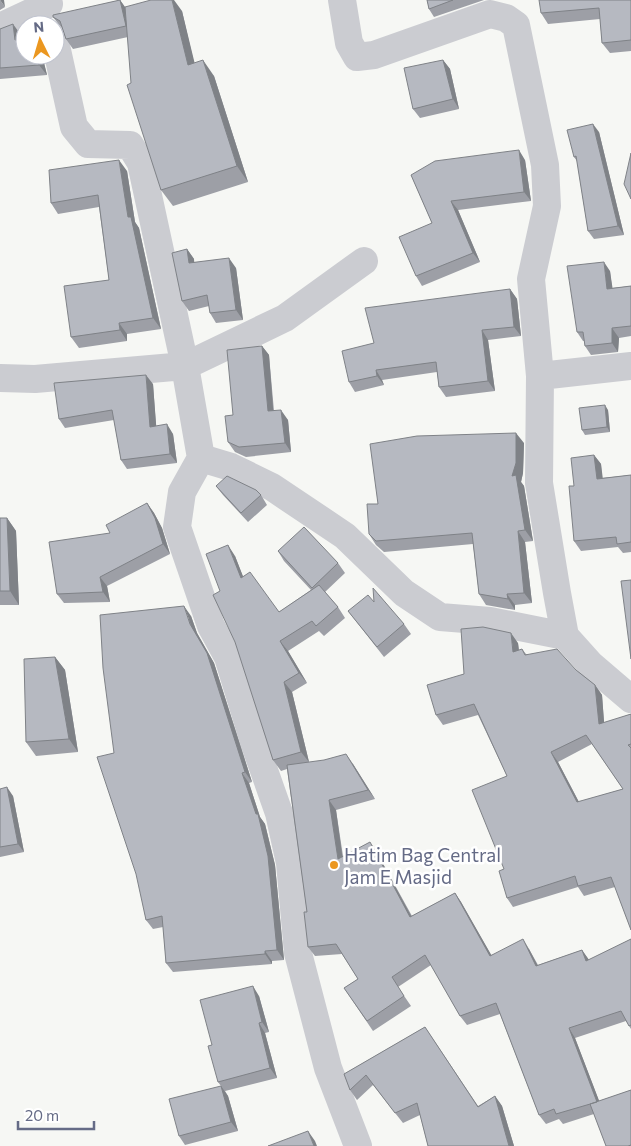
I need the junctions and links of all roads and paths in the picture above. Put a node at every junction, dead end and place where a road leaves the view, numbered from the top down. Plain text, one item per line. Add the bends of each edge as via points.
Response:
1 (342, 0) edge
2 (50, 10) edge
3 (0, 27) edge
4 (60, 65) edge
5 (364, 261) dead end
6 (185, 366) junction
7 (631, 366) edge
8 (540, 376) junction
9 (0, 378) edge
10 (201, 458) junction
11 (565, 636) junction
12 (631, 699) edge
13 (358, 1146) edge

1 - 8 street via 349,42 357,57 374,55 490,14 516,24 545,165 547,206 532,279
2 - 3 street
4 - 6 street via 74,127 88,144 130,145 141,163
5 - 6 street via 285,318
6 - 9 street via 35,379
6 - 10 street
7 - 8 street
8 - 11 street via 540,483
10 - 11 street via 231,467 272,487 345,536 404,593 440,617 490,622
10 - 13 street via 182,492 177,527 210,626 228,657 279,813 290,863 298,953 328,1068
11 - 12 street

